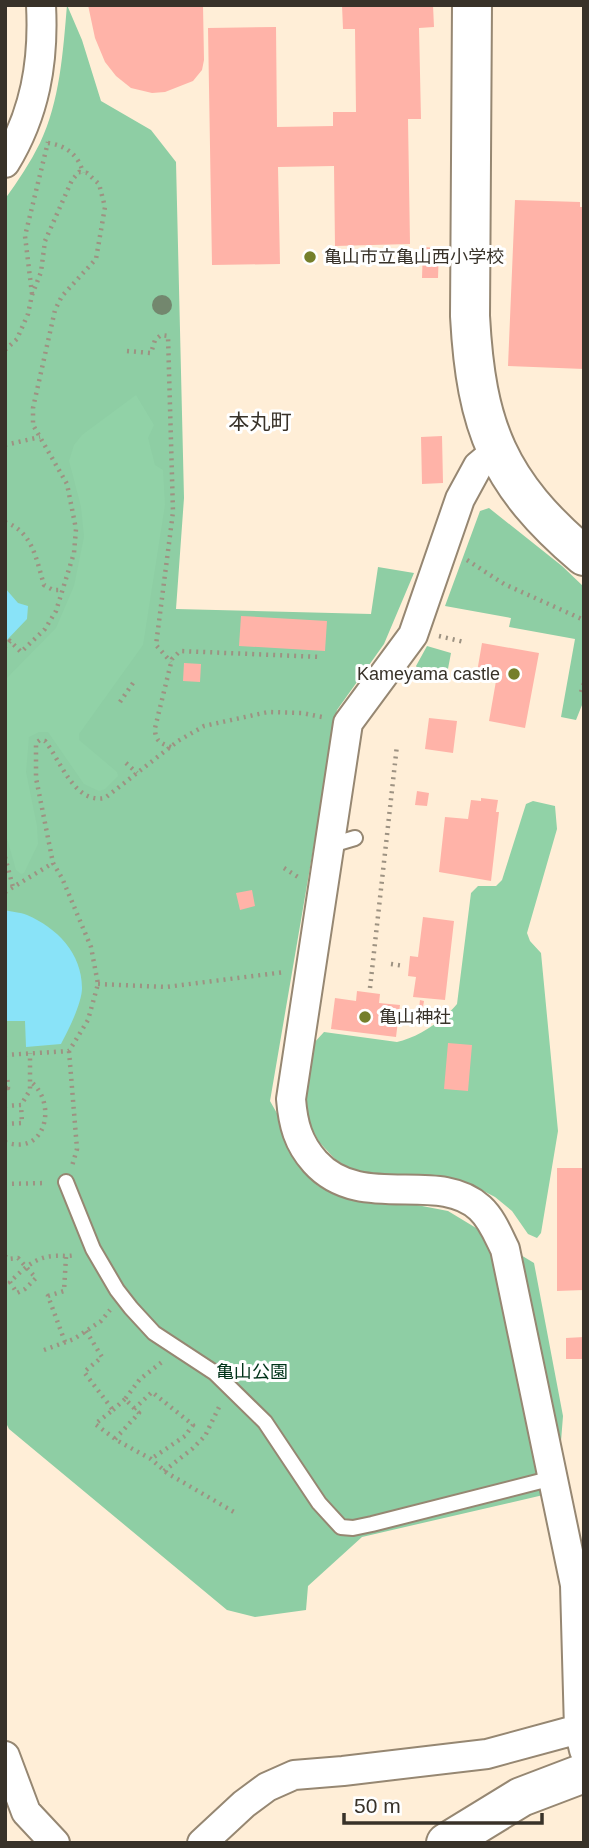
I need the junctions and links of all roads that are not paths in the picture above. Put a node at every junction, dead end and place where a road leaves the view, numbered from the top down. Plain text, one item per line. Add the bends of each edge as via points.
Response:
1 (41, 5) edge
2 (472, 5) edge
3 (5, 163) edge
4 (496, 451) junction
5 (584, 556) edge
6 (355, 838) dead end
7 (328, 846) junction
8 (66, 1182) road end
9 (553, 1478) junction
10 (581, 1740) edge
11 (5, 1756) edge
12 (584, 1773) edge
13 (55, 1843) edge
14 (202, 1843) edge
15 (446, 1843) edge

1 - 3 street via 38,79 30,113
2 - 4 main road via 470,316 476,383
4 - 5 main road via 531,504
4 - 7 street via 478,466 460,499 413,635 348,723
6 - 7 lane
7 - 9 street via 291,1099 293,1121 307,1152 322,1170 339,1180 359,1188 459,1195 480,1207 494,1226 505,1249
8 - 9 lane via 93,1249 123,1297 155,1333 215,1373 265,1422 319,1503 341,1527 372,1524
9 - 10 street via 575,1585
10 - 14 street via 294,1775 267,1787
11 - 13 street via 26,1812
12 - 15 main road via 521,1797

